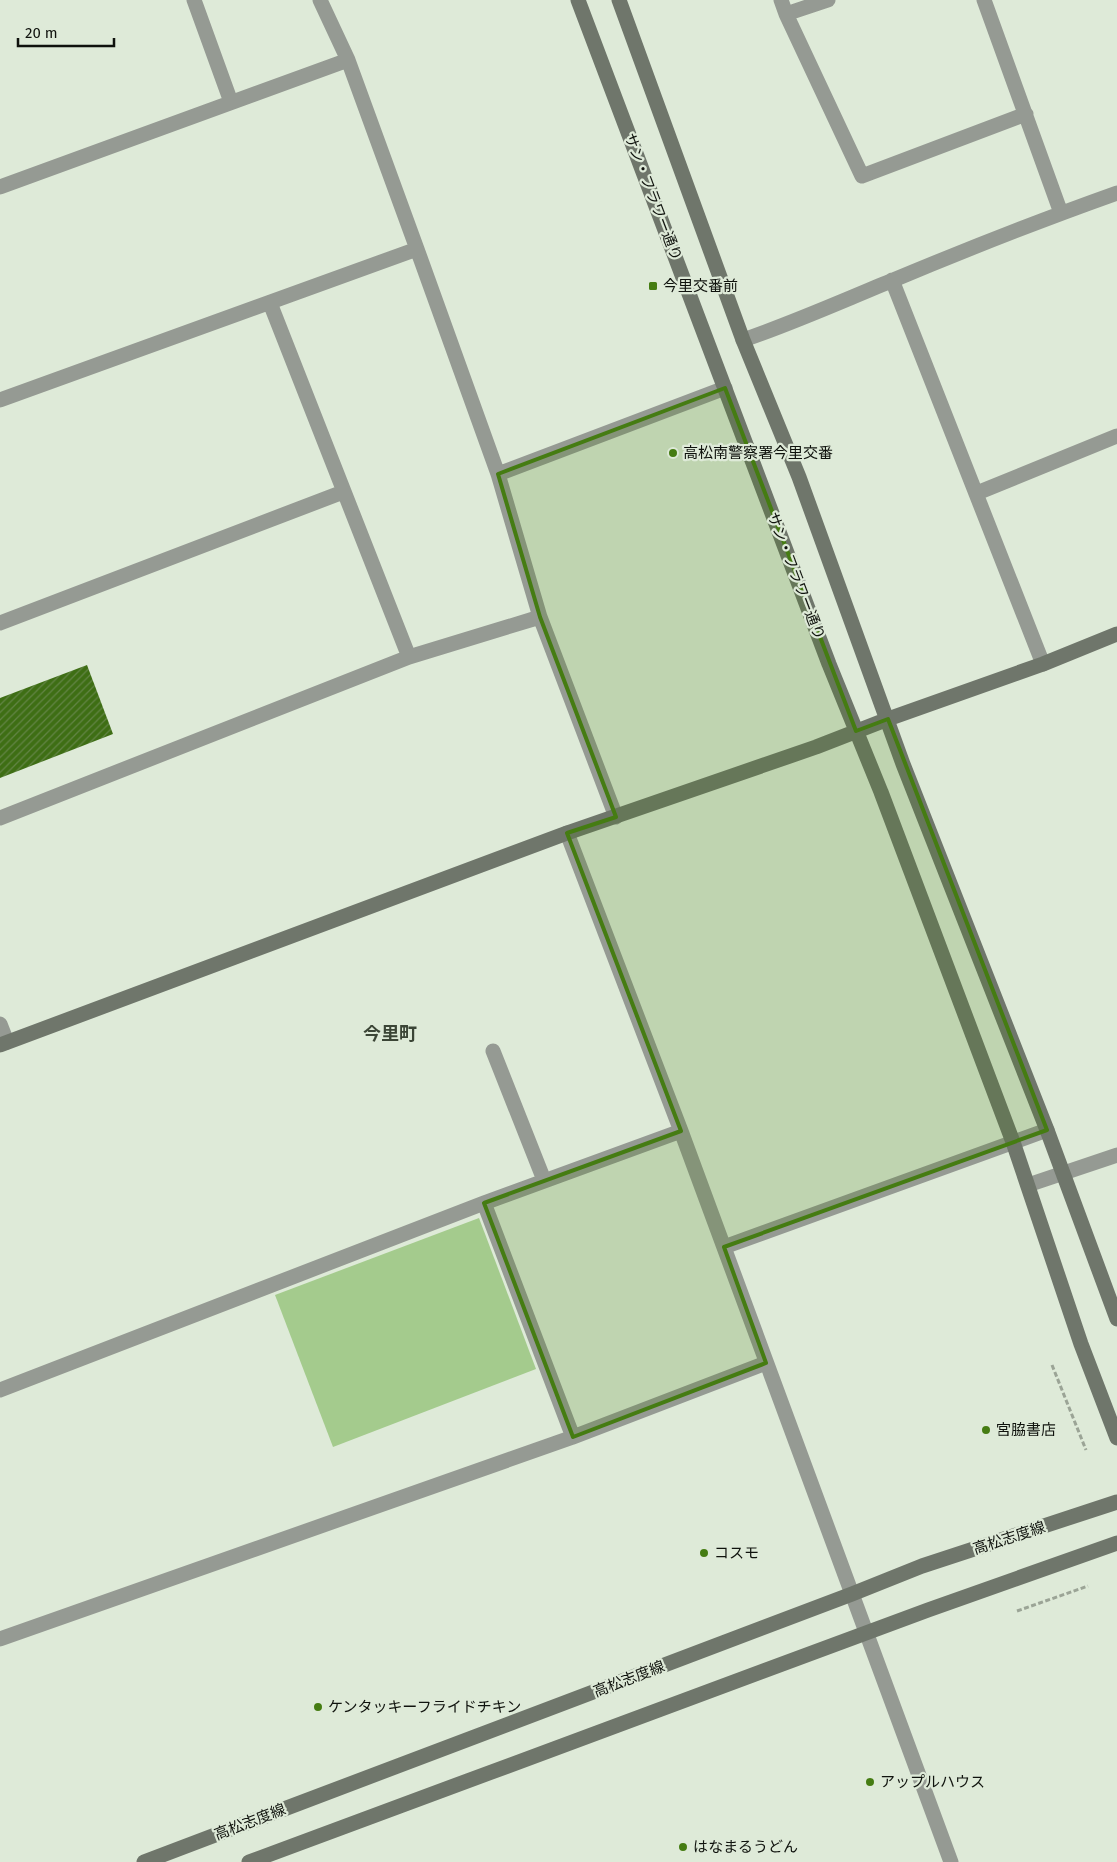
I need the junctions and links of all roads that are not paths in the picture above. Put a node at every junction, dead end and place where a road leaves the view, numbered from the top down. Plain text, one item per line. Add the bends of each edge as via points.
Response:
1 (194, 0) edge
2 (320, 0) edge
3 (578, 0) edge
4 (619, 0) edge
5 (828, 0) edge
6 (984, 0) edge
7 (784, 7) edge
8 (348, 60) junction
9 (231, 102) junction
10 (1026, 114) junction
11 (0, 187) edge
12 (1117, 193) edge
13 (1061, 213) junction
14 (417, 249) junction
15 (892, 280) junction
16 (270, 303) junction
17 (743, 340) junction
18 (725, 388) junction
19 (0, 400) edge
20 (1117, 436) edge
21 (498, 474) junction
22 (343, 492) junction
23 (977, 493) junction
24 (540, 617) junction
25 (0, 624) edge
26 (1117, 634) edge
27 (409, 657) junction
28 (1044, 664) junction
29 (888, 719) junction
30 (856, 731) junction
31 (616, 817) junction
32 (0, 818) edge
33 (567, 833) junction
34 (0, 1024) edge
35 (4, 1044) edge
36 (493, 1051) dead end
37 (681, 1130) junction
38 (1047, 1130) junction
39 (1013, 1142) junction
40 (1117, 1155) edge
41 (1062, 1173) junction
42 (544, 1180) junction
43 (1028, 1185) junction
44 (484, 1203) junction
45 (724, 1247) junction
46 (1117, 1319) edge
47 (766, 1363) junction
48 (0, 1390) edge
49 (573, 1437) junction
50 (1117, 1438) edge
51 (1117, 1502) edge
52 (1117, 1543) edge
53 (852, 1594) junction
54 (866, 1633) junction
55 (0, 1639) edge
56 (144, 1862) edge
57 (249, 1862) edge
58 (951, 1862) edge

1 - 9 street
2 - 8 street
3 - 18 street, サン・フラワー通り
4 - 17 street
5 - 7 street
6 - 10 street
7 - 10 street via 862,176
8 - 9 street
8 - 14 street
9 - 11 street
10 - 13 street
12 - 13 street
13 - 15 street
14 - 16 street
14 - 21 street
15 - 17 street
15 - 23 street
16 - 19 street
16 - 22 street
17 - 29 street via 799,477
18 - 21 street
18 - 30 street, サン・フラワー通り
20 - 23 street
21 - 24 street
22 - 25 street
22 - 27 street
23 - 28 street
24 - 27 street
24 - 31 street
26 - 28 street
27 - 32 street
28 - 29 street
29 - 30 street
29 - 38 street
30 - 31 street
30 - 39 street, サン・フラワー通り
31 - 33 street
33 - 35 street
33 - 37 street
34 - 35 street
36 - 42 street
37 - 42 street
37 - 45 street
38 - 39 street
38 - 41 street
39 - 43 street, サン・フラワー通り
39 - 45 street
40 - 41 street
41 - 43 street
41 - 46 street
42 - 44 street
43 - 50 street, サン・フラワー通り via 1081,1344
44 - 48 street
44 - 49 street
45 - 47 street
47 - 49 street
47 - 53 street
49 - 55 street
51 - 53 street, 高松志度線 via 922,1566
52 - 54 street
53 - 54 street
53 - 56 street, 高松志度線
54 - 57 street
54 - 58 street

